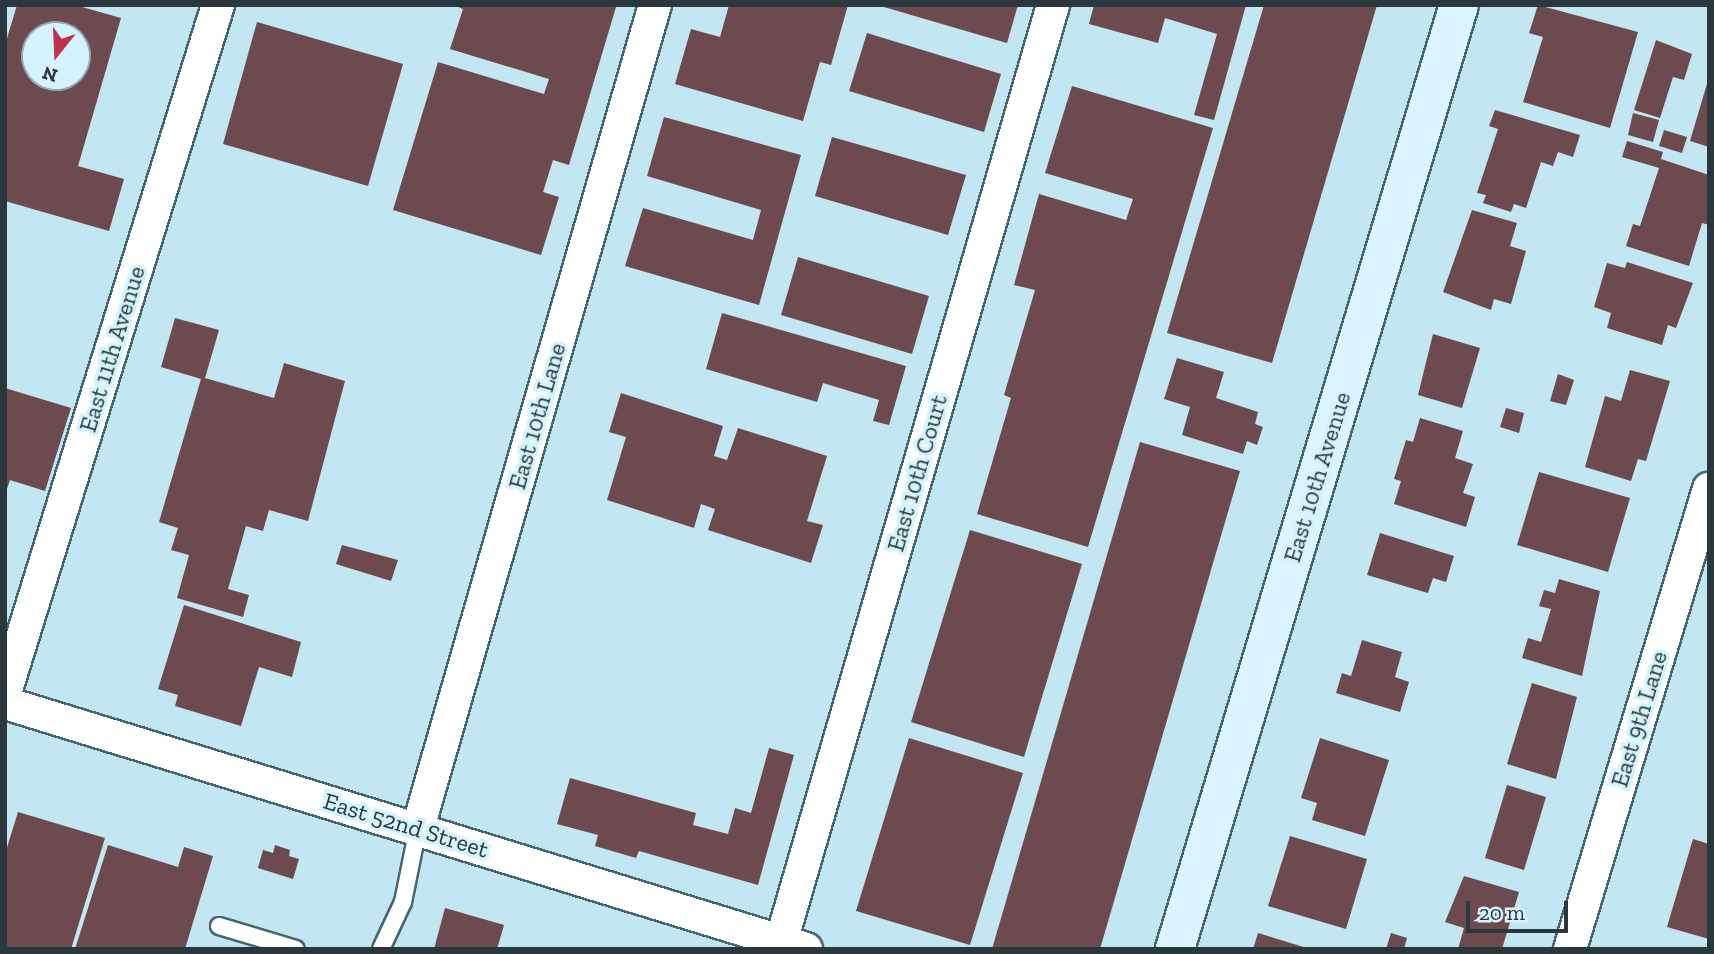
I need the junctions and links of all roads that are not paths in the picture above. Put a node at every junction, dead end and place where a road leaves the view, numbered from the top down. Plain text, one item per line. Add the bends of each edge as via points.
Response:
1 (218, 5) edge
2 (655, 5) edge
3 (1053, 5) edge
4 (1459, 5) edge
5 (1709, 489) edge
6 (5, 693) edge
7 (5, 704) edge
8 (418, 828) junction
9 (219, 926) dead end
10 (794, 945) edge
11 (296, 949) edge
12 (381, 949) edge
13 (1175, 949) edge
14 (1570, 949) edge

1 - 6 street, East 11th Avenue
2 - 8 street, East 10th Lane
3 - 10 street, East 10th Court
4 - 13 street, East 10th Avenue
5 - 14 street, East 9th Lane
7 - 8 street, East 52nd Street
8 - 10 street, East 52nd Street
8 - 12 lane via 403,902
9 - 11 lane

